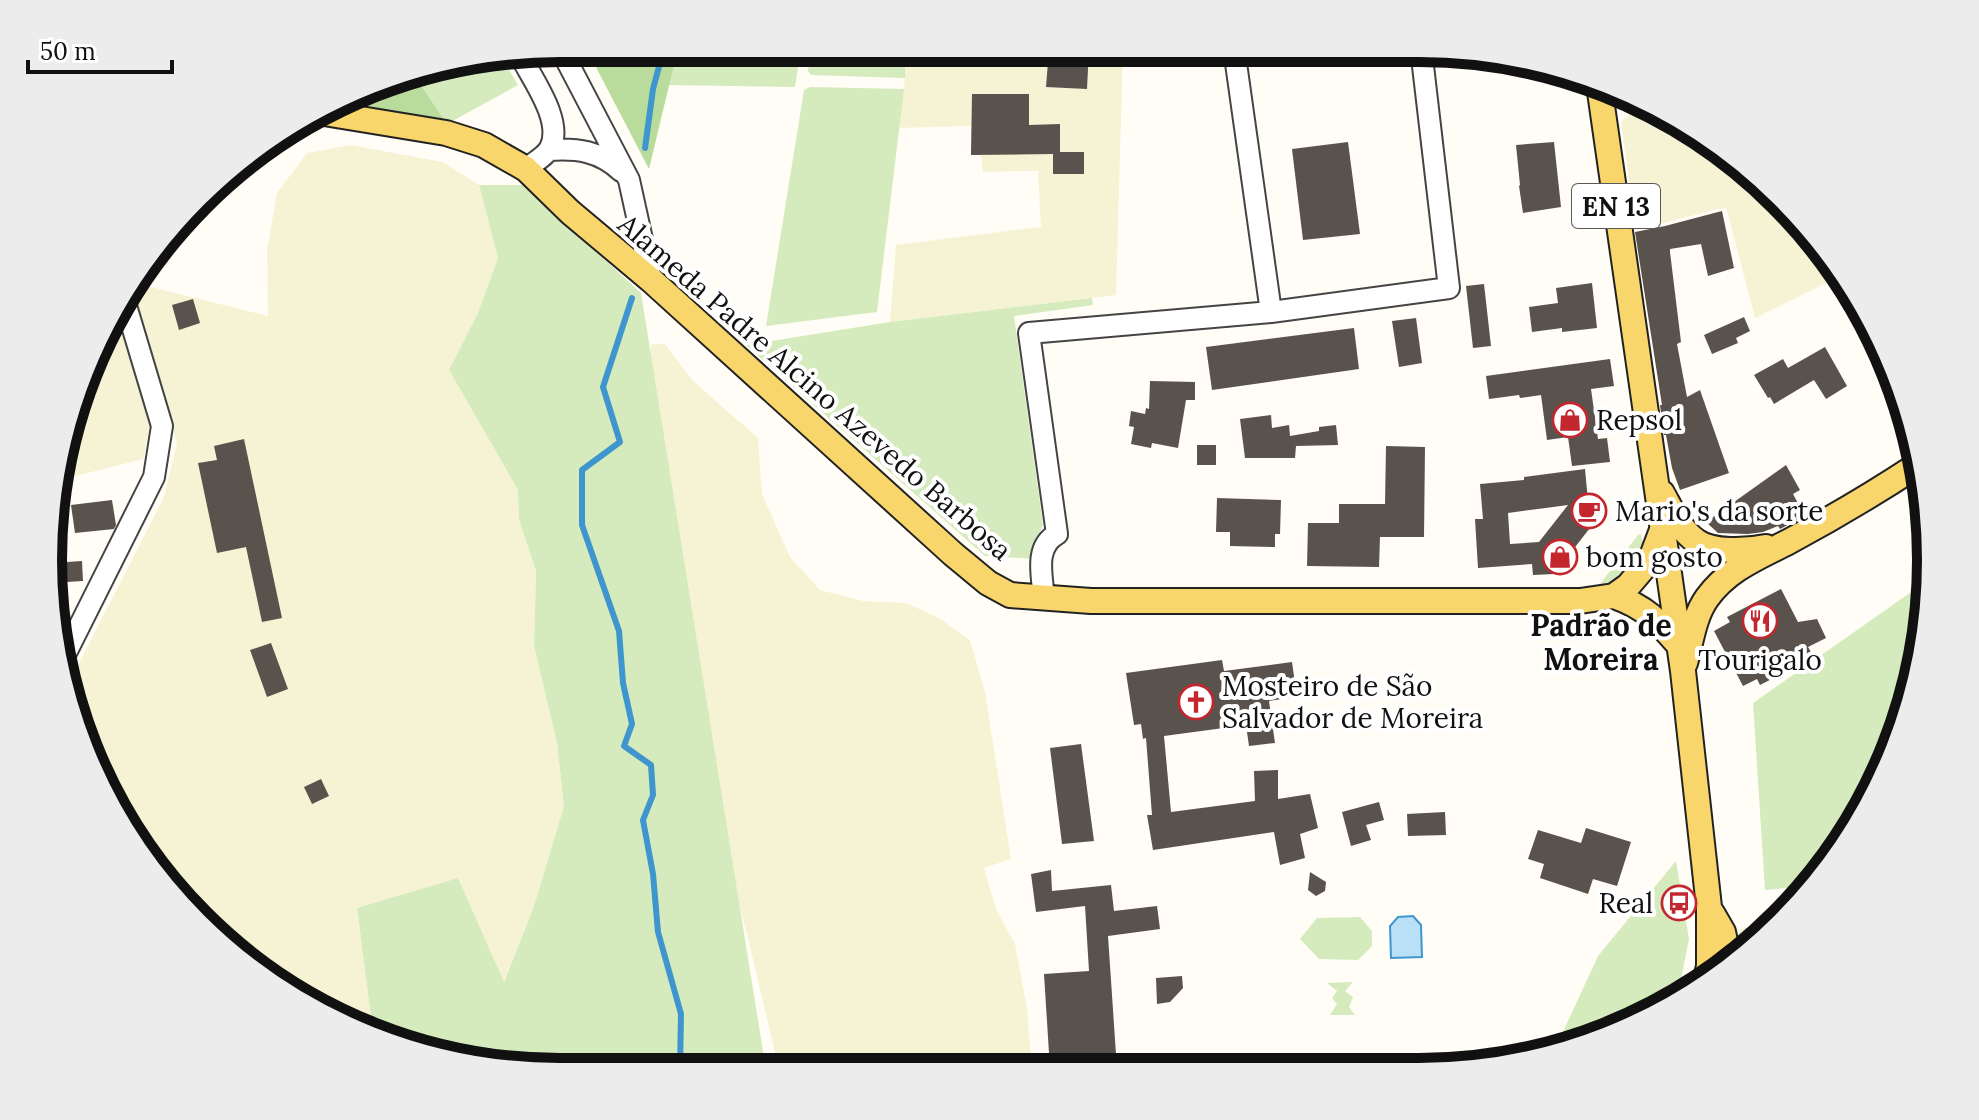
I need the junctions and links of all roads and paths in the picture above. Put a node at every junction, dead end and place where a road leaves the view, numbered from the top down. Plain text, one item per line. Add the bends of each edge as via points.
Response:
1 (567, 62) edge
2 (1236, 62) edge
3 (1423, 62) edge
4 (524, 63) edge
5 (1601, 96) edge
6 (336, 115) edge
7 (549, 150) junction
8 (526, 169) junction
9 (629, 180) junction
10 (651, 280) junction
11 (1271, 312) junction
12 (128, 313) edge
13 (1908, 471) edge
14 (1657, 484) junction
15 (1662, 530) junction
16 (1788, 542) junction
17 (1614, 596) junction
18 (1044, 598) junction
19 (1678, 644) junction
20 (70, 645) edge
21 (1683, 671) junction
22 (1709, 907) junction
23 (1727, 951) edge
24 (1709, 964) edge

1 - 9 street
2 - 11 street
3 - 11 street via 1449,288
4 - 7 street via 551,114
5 - 14 main road, EN 13
6 - 8 main road, Alameda Padre Alcino Azevedo Barbosa via 446,133 484,145
7 - 8 street
7 - 9 street via 592,152
8 - 10 main road, Alameda Padre Alcino Azevedo Barbosa
9 - 10 street
10 - 18 main road, Alameda Padre Alcino Azevedo Barbosa via 988,583 1010,595
11 - 18 street via 1029,333 1057,534 1042,549
12 - 20 street via 162,426 154,477
13 - 16 main road
14 - 15 main road, EN 13
14 - 16 main road via 1697,542 1738,550
15 - 17 main road via 1651,559
15 - 19 main road, EN 13
16 - 21 main road via 1735,570 1713,591 1697,620
17 - 18 main road, Alameda Padre Alcino Azevedo Barbosa via 1580,601
17 - 19 main road via 1645,611
19 - 21 main road, EN 13
21 - 22 main road, EN 13
22 - 23 main road, EN 13
22 - 24 main road, EN 13

